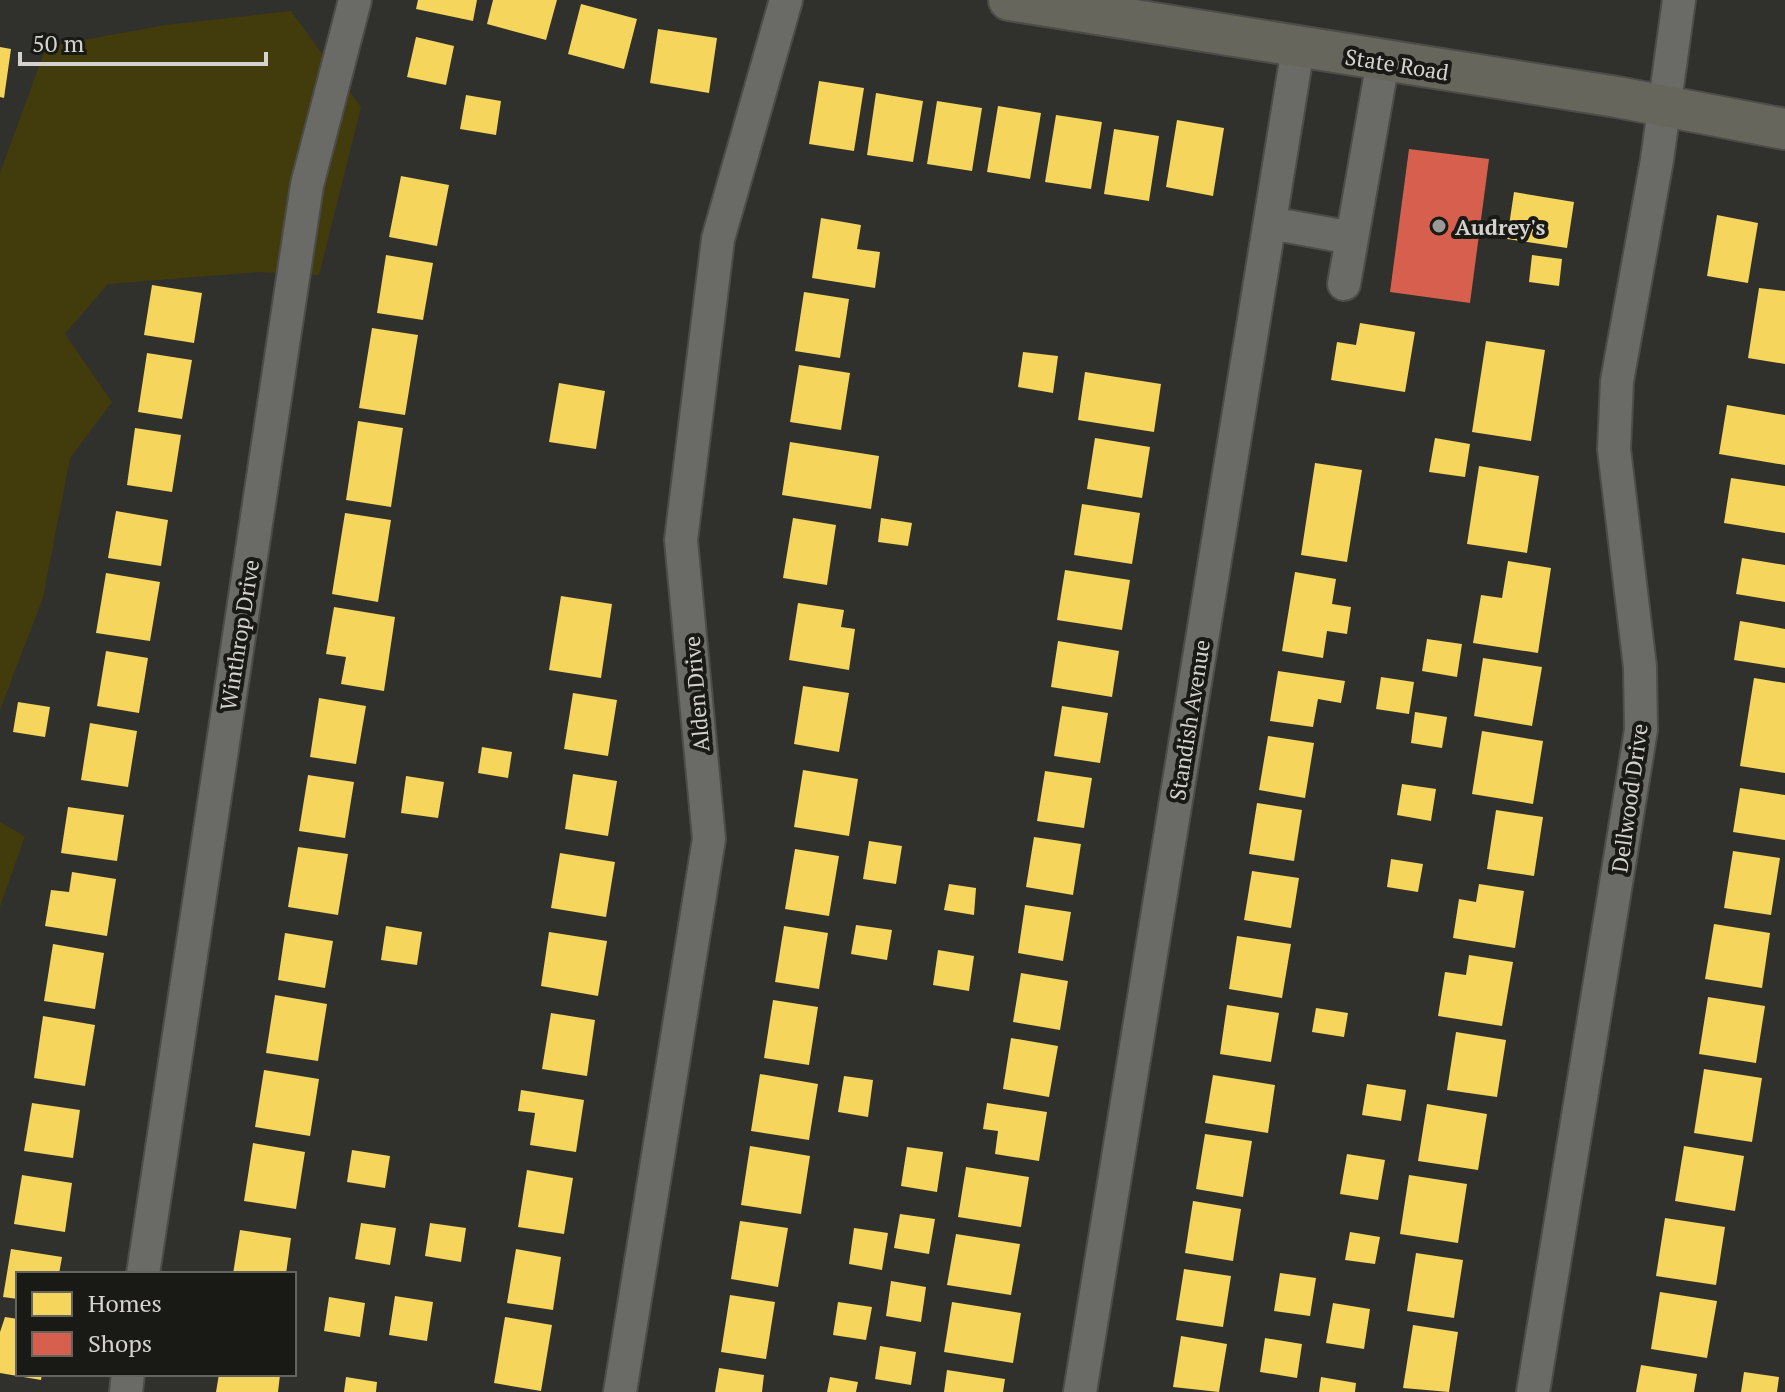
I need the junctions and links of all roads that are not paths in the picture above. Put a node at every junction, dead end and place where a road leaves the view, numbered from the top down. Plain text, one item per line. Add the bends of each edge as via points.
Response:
1 (355, 0) edge
2 (786, 0) edge
3 (1009, 0) edge
4 (1679, 0) edge
5 (1298, 48) junction
6 (1383, 61) junction
7 (1664, 107) junction
8 (1785, 129) edge
9 (1270, 223) junction
10 (1352, 238) junction
11 (1344, 284) dead end
12 (143, 1272) edge
13 (620, 1392) edge
14 (1080, 1392) edge
15 (1533, 1392) edge

1 - 12 street, Winthrop Drive via 307,185
2 - 13 street, Alden Drive via 718,239 681,540 709,839
3 - 5 main road, State Road
4 - 7 street, Dellwood Drive
5 - 6 main road, State Road
5 - 9 street, Standish Avenue
6 - 7 main road, State Road
6 - 10 street
7 - 8 main road, State Road
7 - 15 street, Dellwood Drive via 1617,381 1615,435 1640,667 1641,730
9 - 10 street
9 - 14 street, Standish Avenue
10 - 11 street

